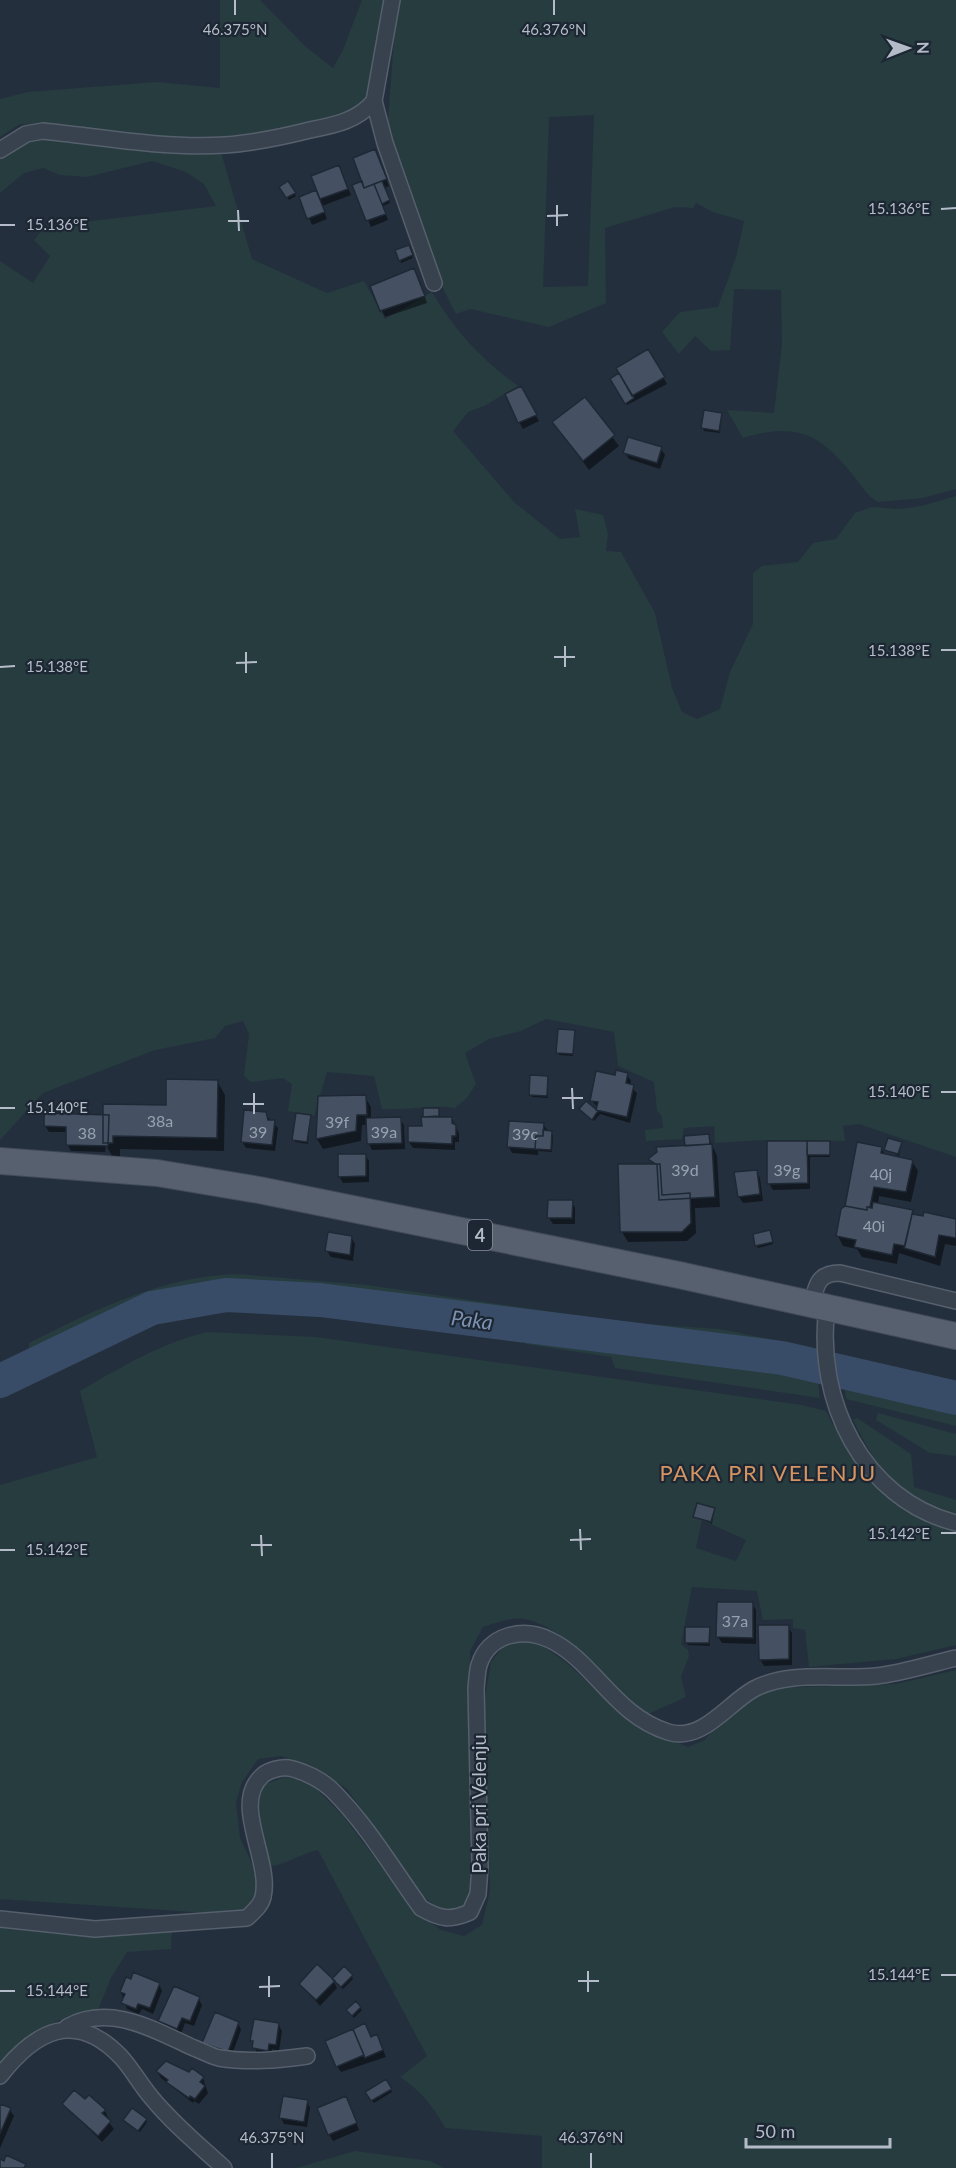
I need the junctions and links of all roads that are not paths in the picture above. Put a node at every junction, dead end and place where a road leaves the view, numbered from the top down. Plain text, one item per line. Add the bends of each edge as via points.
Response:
1 (392, 0) edge
2 (374, 101) junction
3 (0, 150) edge
4 (434, 283) dead end
5 (0, 1161) edge
6 (956, 1300) edge
7 (820, 1306) junction
8 (956, 1336) edge
9 (956, 1523) edge
10 (956, 1658) edge
11 (0, 1919) edge
12 (62, 2029) junction
13 (307, 2056) dead end
14 (0, 2076) edge
15 (224, 2168) edge

1 - 2 street
2 - 3 street via 363,114 341,123 266,141 223,146 173,144 43,130 26,134
2 - 4 street
5 - 7 main road, 4 via 157,1173 259,1190
6 - 7 street via 827,1273 819,1278
7 - 8 main road, 4
7 - 9 street via 833,1400 848,1437 881,1483 905,1502
10 - 11 street, Paka pri Velenju via 877,1676 782,1679 754,1689 692,1732 670,1733 647,1724 622,1706 568,1652 550,1640 526,1633 505,1635 479,1664 480,1867 478,1894 470,1912 454,1919 439,1918 421,1908 332,1790 307,1774 286,1768 267,1772 254,1783 249,1799 263,1873 263,1897 247,1918 95,1929
12 - 13 street via 84,2019 108,2016 134,2022 217,2058 268,2062
12 - 14 street via 37,2039
12 - 15 street via 82,2029 103,2040 122,2057 180,2129

